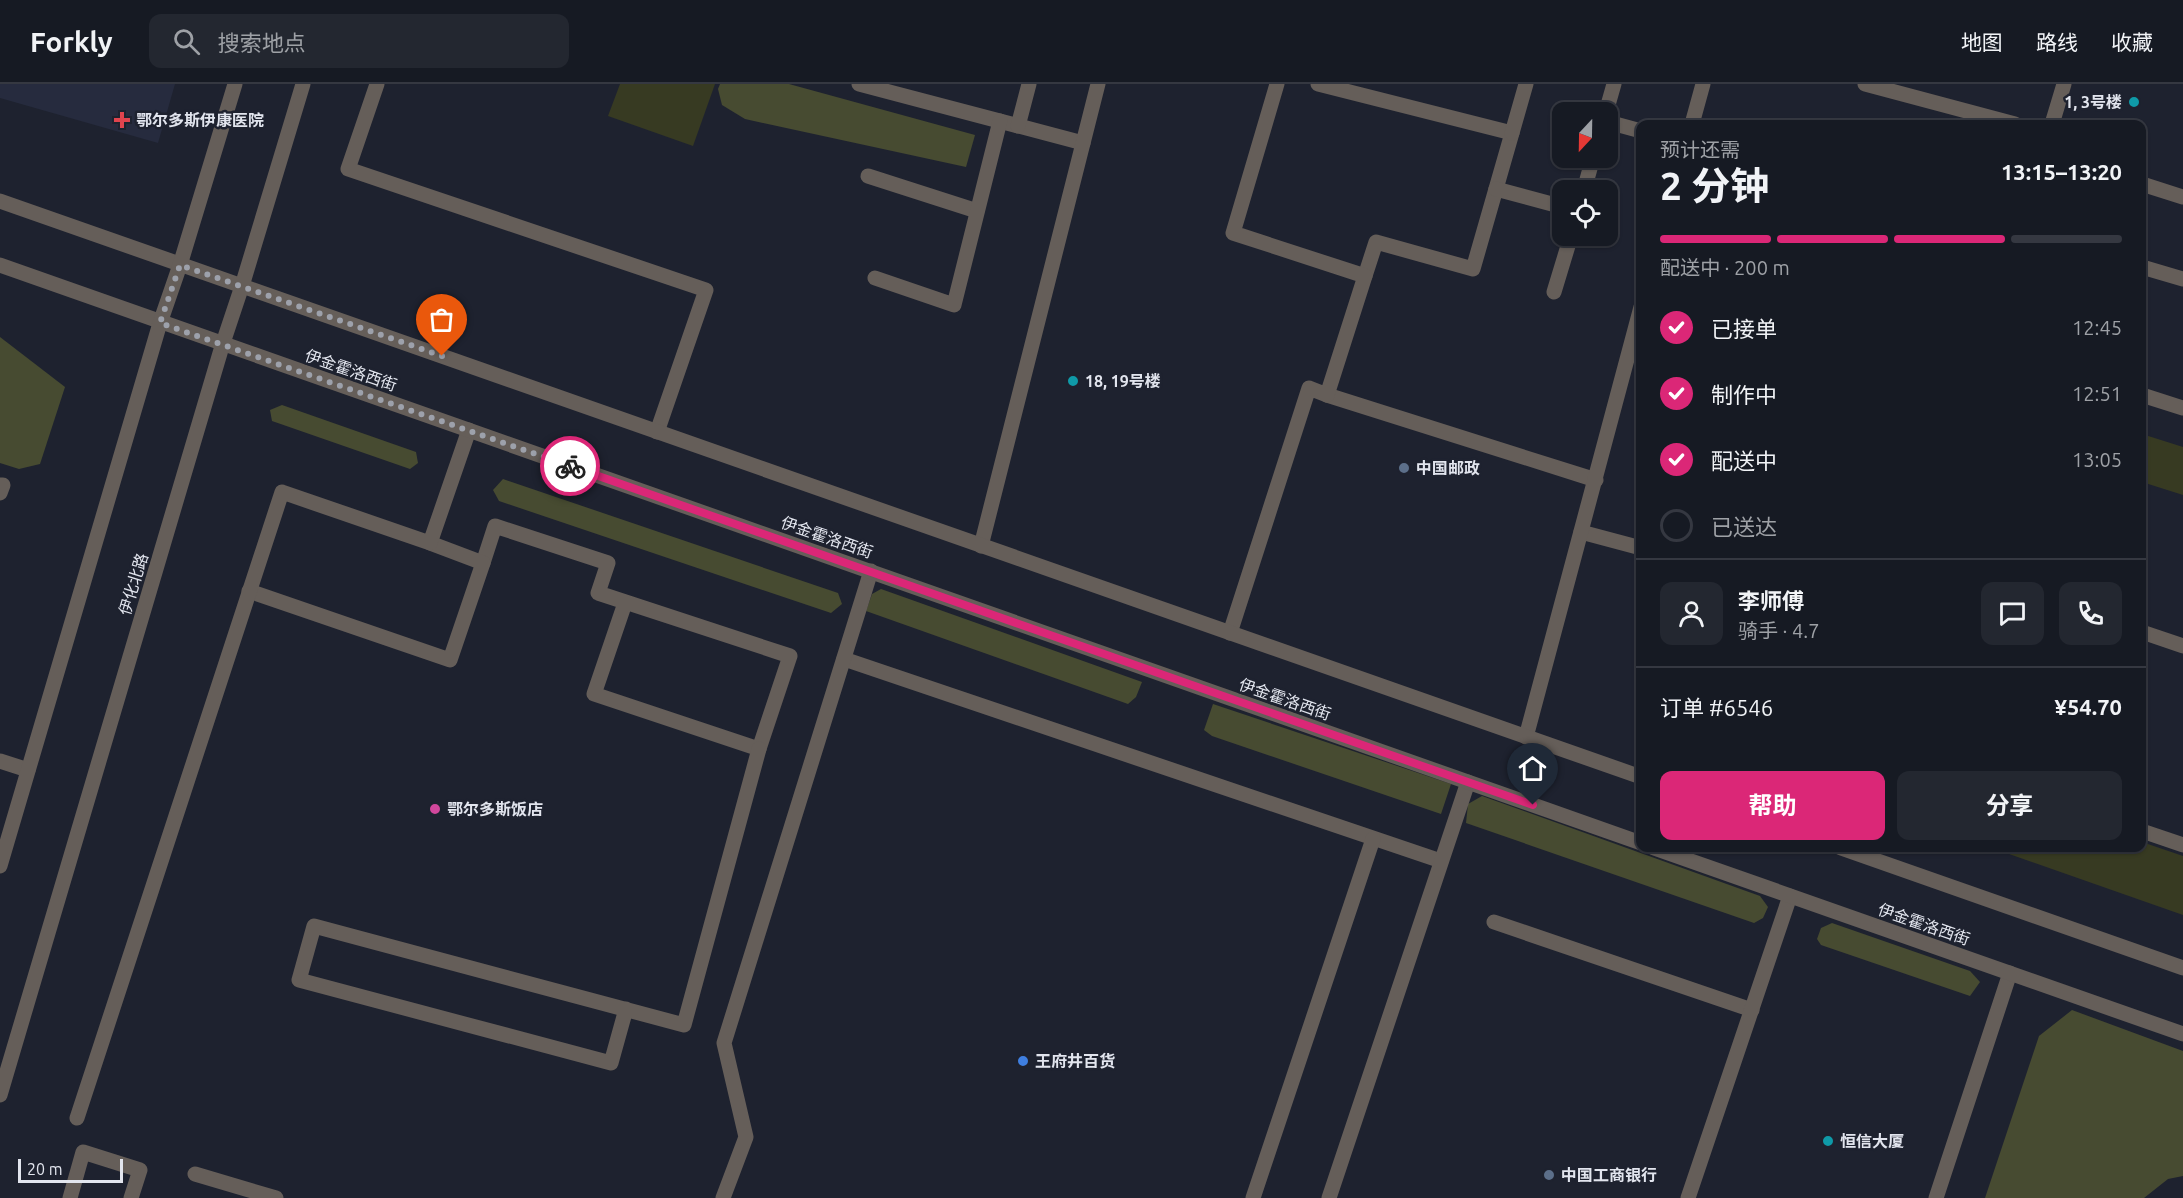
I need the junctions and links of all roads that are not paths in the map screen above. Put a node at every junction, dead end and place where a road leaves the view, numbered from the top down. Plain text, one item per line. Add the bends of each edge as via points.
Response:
1 (235, 84) edge
2 (303, 84) edge
3 (377, 84) edge
4 (859, 84) edge
5 (1029, 84) edge
6 (1098, 84) edge
7 (1277, 84) edge
8 (1318, 84) edge
9 (1526, 84) edge
10 (1614, 84) edge
11 (1702, 84) edge
12 (1865, 84) edge
13 (2064, 84) edge
14 (1609, 102) edge
15 (1693, 120) edge
16 (2000, 120) edge
17 (2053, 120) edge
18 (1000, 121) junction
19 (1618, 125) edge
20 (1018, 126) junction
21 (1636, 130) edge
22 (1512, 133) junction
23 (1083, 143) junction
24 (868, 176) dead end
25 (2146, 185) edge
26 (1496, 189) junction
27 (2183, 197) edge
28 (0, 201) edge
29 (1552, 204) edge
30 (977, 211) junction
31 (1568, 246) edge
32 (0, 265) edge
33 (180, 265) junction
34 (2146, 268) edge
35 (1365, 276) junction
36 (874, 278) dead end
37 (2183, 279) edge
38 (242, 286) junction
39 (1554, 292) dead end
40 (160, 323) junction
41 (223, 343) junction
42 (1636, 346) edge
43 (1327, 395) junction
44 (2146, 395) edge
45 (2183, 408) edge
46 (469, 430) junction
47 (657, 432) junction
48 (1596, 480) junction
49 (0, 484) edge
50 (0, 493) edge
51 (1581, 532) junction
52 (430, 543) junction
53 (981, 546) junction
54 (1636, 547) edge
55 (483, 562) junction
56 (871, 572) junction
57 (249, 591) junction
58 (625, 603) junction
59 (1230, 633) junction
60 (2146, 633) edge
61 (2183, 646) edge
62 (844, 659) junction
63 (1526, 737) junction
64 (759, 749) junction
65 (0, 761) edge
66 (28, 770) junction
67 (1636, 775) edge
68 (1467, 782) junction
69 (2146, 832) edge
70 (1373, 839) junction
71 (1636, 841) edge
72 (2183, 844) edge
73 (1665, 852) edge
74 (1855, 852) edge
75 (1441, 861) junction
76 (0, 866) edge
77 (1790, 896) junction
78 (1494, 922) dead end
79 (2183, 968) edge
80 (2010, 973) junction
81 (626, 1010) junction
82 (1752, 1010) junction
83 (2183, 1034) edge
84 (0, 1095) edge
85 (77, 1118) dead end
86 (195, 1174) dead end
87 (70, 1198) edge
88 (131, 1198) edge
89 (276, 1198) edge
90 (723, 1198) edge
91 (1254, 1198) edge
92 (1329, 1198) edge
93 (1688, 1198) edge
94 (1936, 1198) edge

1 - 33 street
2 - 38 street, 伊化北路
3 - 47 street via 348,169 706,290
4 - 18 street
5 - 20 street
6 - 23 street
7 - 35 street via 1233,233
8 - 22 street
9 - 22 street
10 - 14 street
11 - 15 street
12 - 16 street
13 - 17 street
18 - 20 street
18 - 30 street
19 - 21 street
20 - 23 street
22 - 26 street
23 - 53 street
24 - 30 street
25 - 27 street
26 - 29 street
26 - 35 street via 1473,269 1376,242
28 - 33 street
30 - 36 street via 954,305
31 - 39 street
32 - 40 street, 伊金霍洛西街
33 - 38 street
33 - 40 street
34 - 37 street
35 - 43 street
38 - 41 street, 伊化北路
38 - 47 street
40 - 41 street, 伊金霍洛西街
40 - 66 street
41 - 46 street, 伊金霍洛西街
41 - 84 street, 伊化北路
42 - 48 street
43 - 48 street
43 - 59 street via 1309,388
44 - 45 street
46 - 52 street
46 - 56 street, 伊金霍洛西街
47 - 53 street
48 - 51 street
49 - 50 street
51 - 54 street
51 - 63 street
52 - 55 street
52 - 57 street via 282,492
53 - 59 street
55 - 57 street via 450,660
55 - 58 street via 495,526 608,563 598,593
56 - 62 street
56 - 68 street, 伊金霍洛西街
57 - 85 street
58 - 64 street via 594,694
58 - 64 street via 790,656
59 - 63 street
60 - 61 street
62 - 70 street
62 - 90 street via 724,1043 746,1137
63 - 67 street
64 - 81 street via 684,1025
65 - 66 street
66 - 76 street
68 - 71 street, 伊金霍洛西街
68 - 75 street
69 - 72 street
70 - 75 street
70 - 91 street
73 - 77 street, 伊金霍洛西街
74 - 79 street
75 - 92 street
77 - 80 street, 伊金霍洛西街
77 - 82 street
78 - 82 street
80 - 83 street, 伊金霍洛西街
80 - 94 street
81 - 81 street via 314,926 299,980 611,1064
82 - 93 street
86 - 89 street
87 - 88 street via 83,1152 140,1170

